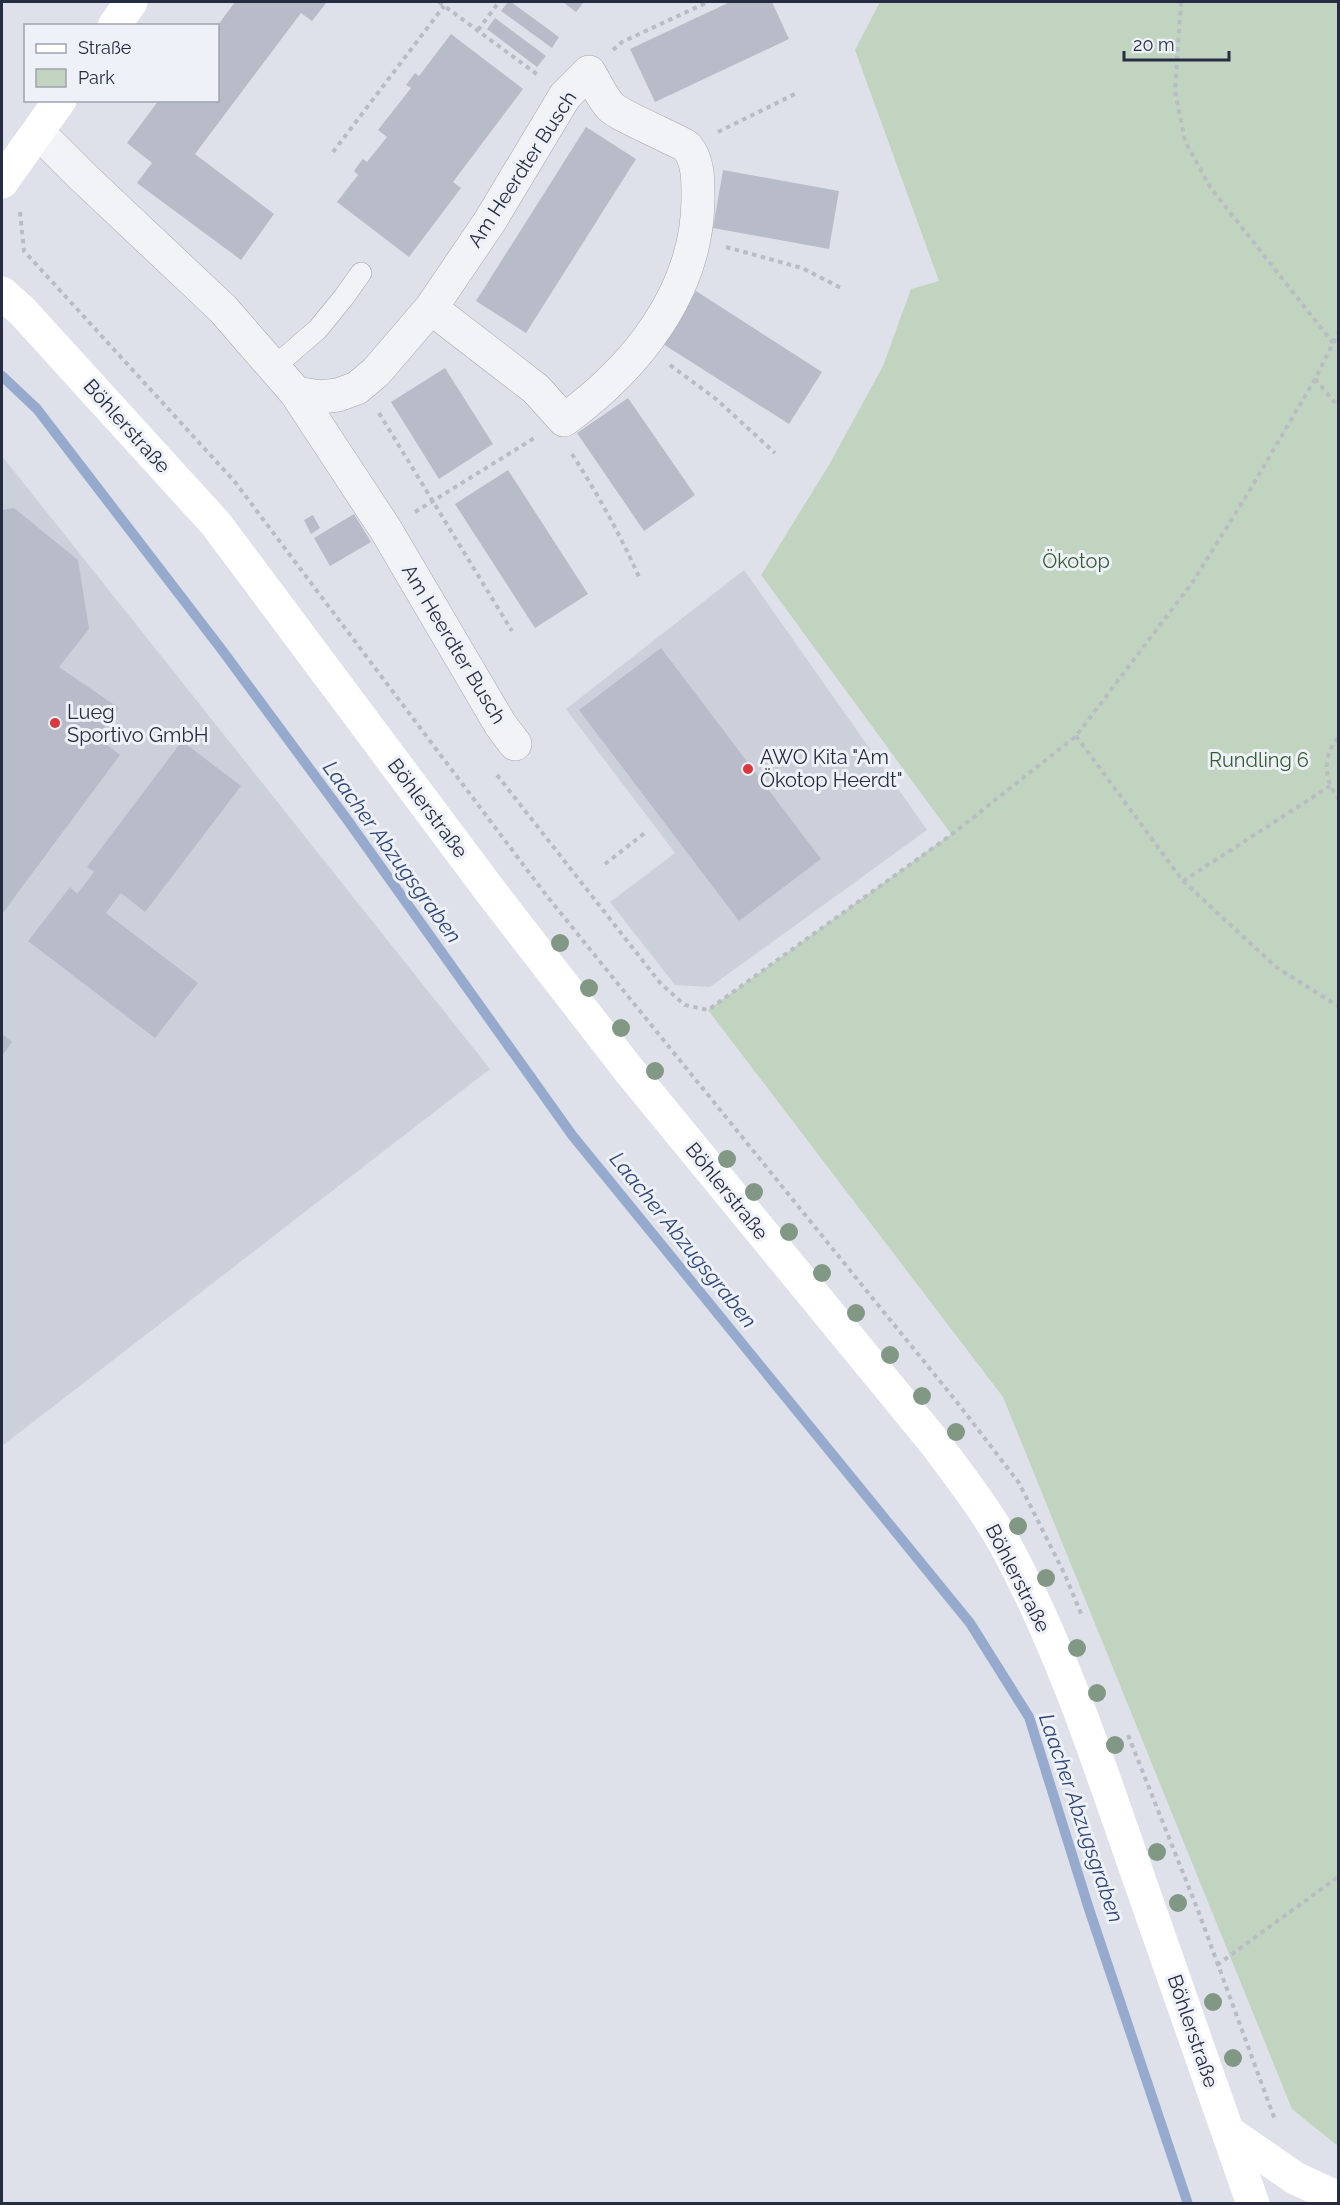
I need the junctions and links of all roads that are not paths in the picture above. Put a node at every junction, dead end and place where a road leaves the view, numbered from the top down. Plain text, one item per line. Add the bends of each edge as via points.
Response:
1 (131, 2) edge
2 (115, 24) edge
3 (59, 102) edge
4 (38, 132) junction
5 (2, 182) edge
6 (361, 273) dead end
7 (2, 294) edge
8 (431, 308) junction
9 (274, 367) junction
10 (296, 393) junction
11 (516, 744) road end
12 (1230, 2133) junction
13 (1338, 2198) edge
14 (1253, 2204) edge

1 - 2 street
3 - 4 street
4 - 5 street
4 - 9 street, Am Heerdter Busch via 223,309
6 - 9 lane via 318,329
7 - 12 street, Böhlerstraße via 23,312 216,524 628,1069 935,1443 980,1504 1028,1588 1067,1681
8 - 8 street, Am Heerdter Busch via 536,389 559,423 586,404 644,347 678,290 695,239 699,174 687,147 612,108 589,72 565,96 490,221
8 - 10 street, Am Heerdter Busch via 361,384 338,395
9 - 10 street, Am Heerdter Busch
10 - 11 street, Am Heerdter Busch via 386,530 500,724
12 - 13 street via 1295,2178
12 - 14 street, Böhlerstraße

